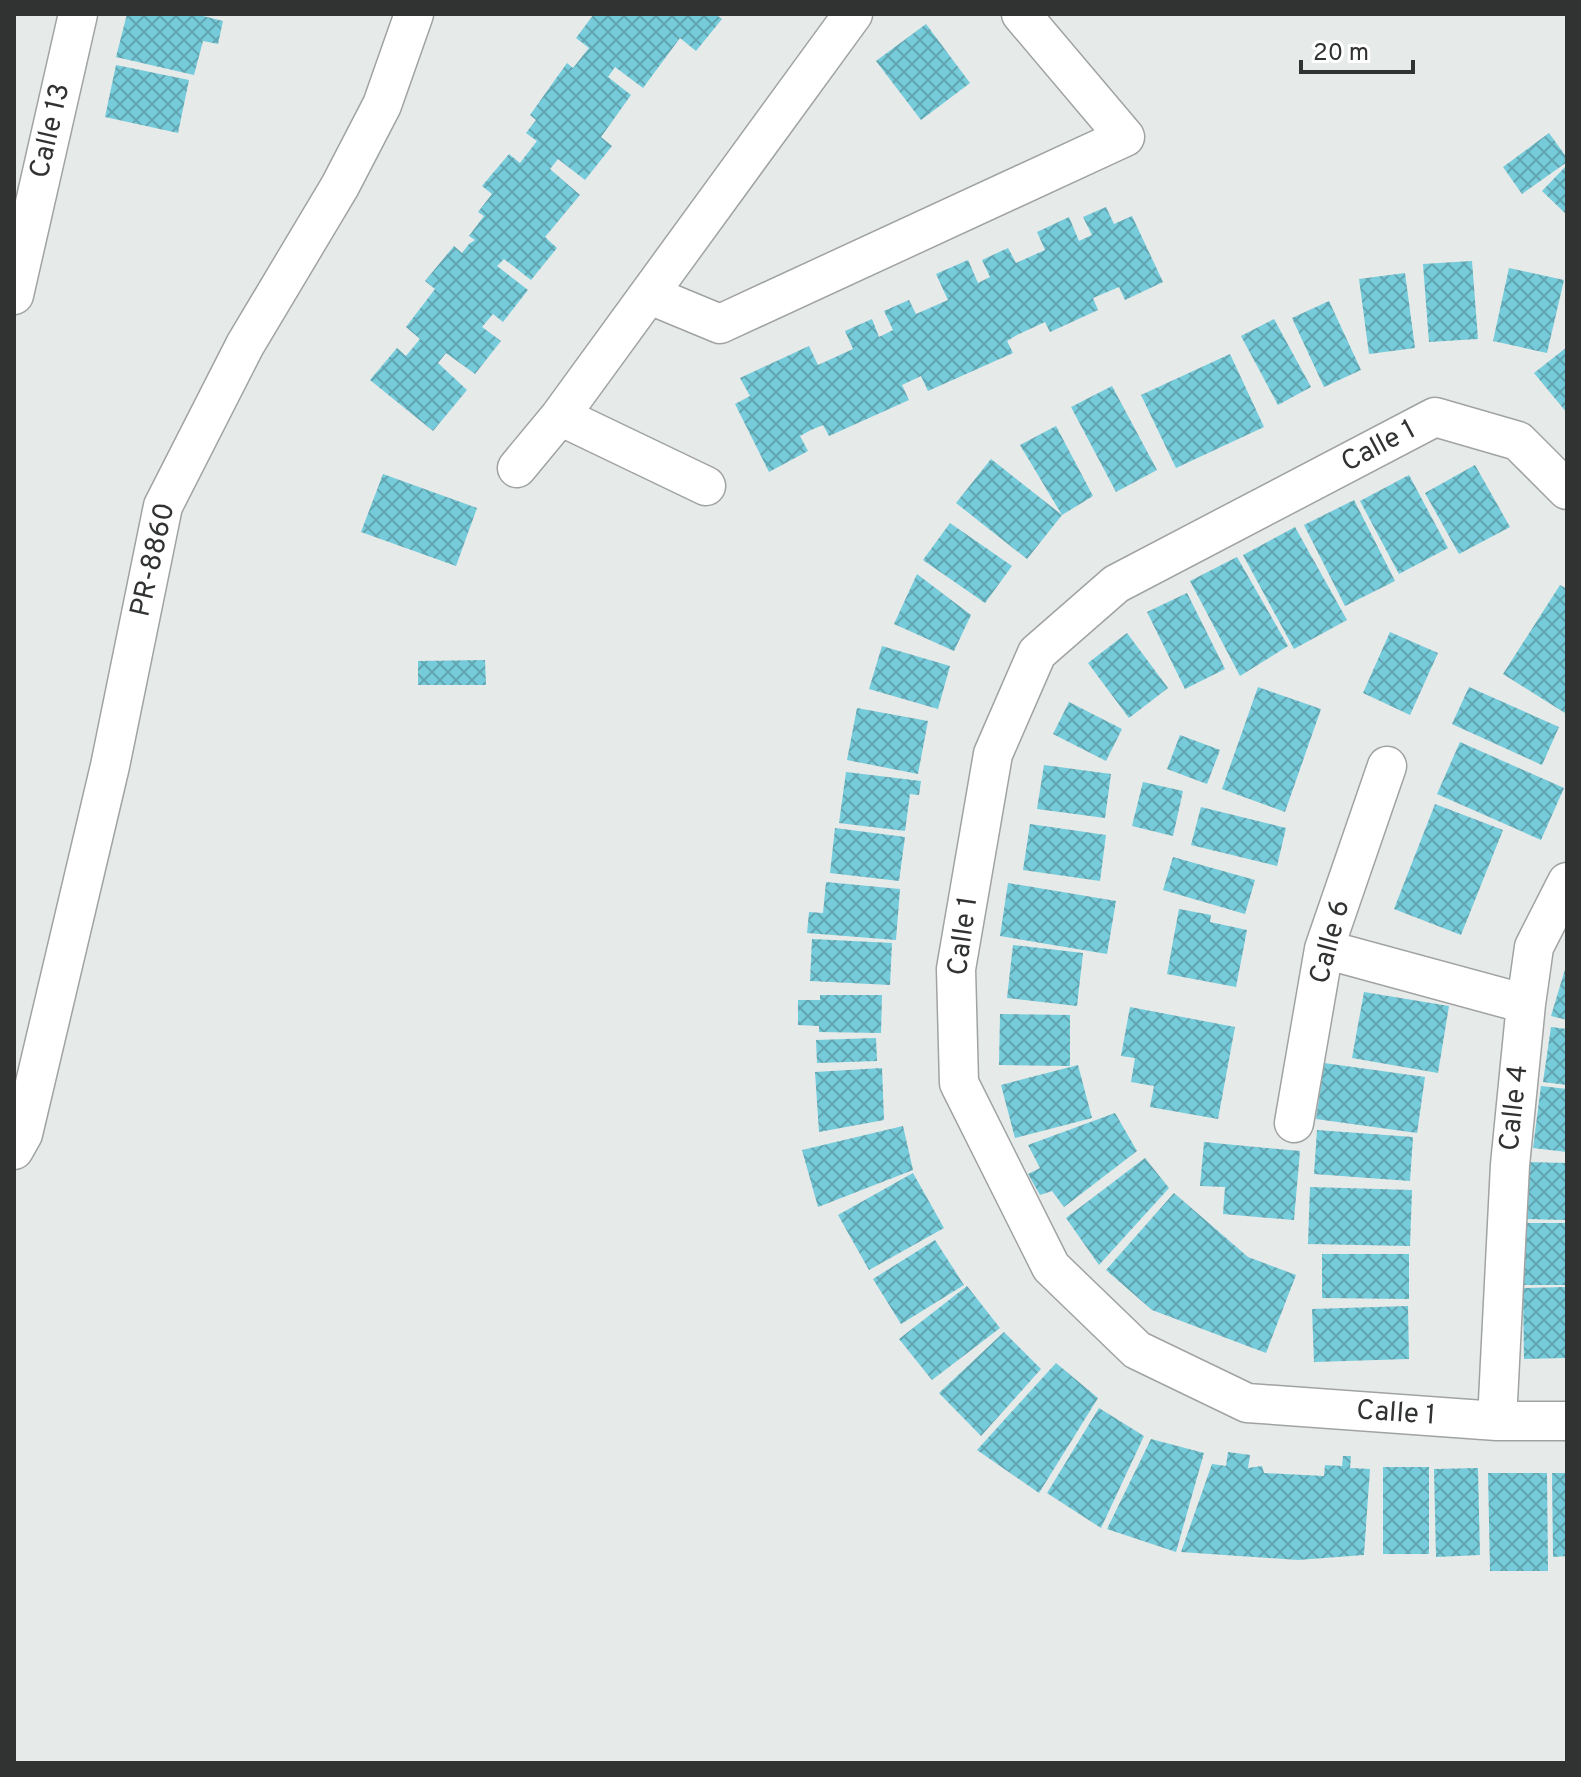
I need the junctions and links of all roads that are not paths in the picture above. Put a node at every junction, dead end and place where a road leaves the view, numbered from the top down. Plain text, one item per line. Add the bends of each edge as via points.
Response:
1 (78, 14) edge
2 (414, 14) edge
3 (853, 14) edge
4 (1021, 14) edge
5 (22, 221) edge
6 (14, 295) edge
7 (650, 295) junction
8 (560, 416) junction
9 (517, 468) dead end
10 (706, 486) dead end
11 (1567, 490) edge
12 (1387, 766) dead end
13 (1567, 882) edge
14 (1324, 949) junction
15 (1526, 1004) junction
16 (1294, 1123) dead end
17 (17, 1139) edge
18 (1497, 1421) junction
19 (1567, 1421) edge

1 - 5 street, Calle 13
2 - 17 street, PR-8860 / PR-8860 via 382,105 245,345 163,506 110,766
3 - 7 street
4 - 7 street via 1125,137 720,324
5 - 6 street, Calle 13
7 - 8 street
8 - 9 street
8 - 10 street
11 - 18 street, Calle 1 via 1518,441 1435,417 1116,584 1037,653 993,754 956,969 959,1083 1051,1267 1137,1350 1247,1403
12 - 14 street, Calle 6
13 - 15 street, Calle 4 via 1534,947
14 - 15 street
14 - 16 street, Calle 6
15 - 18 street, Calle 4 via 1510,1165
18 - 19 street, Calle 1

